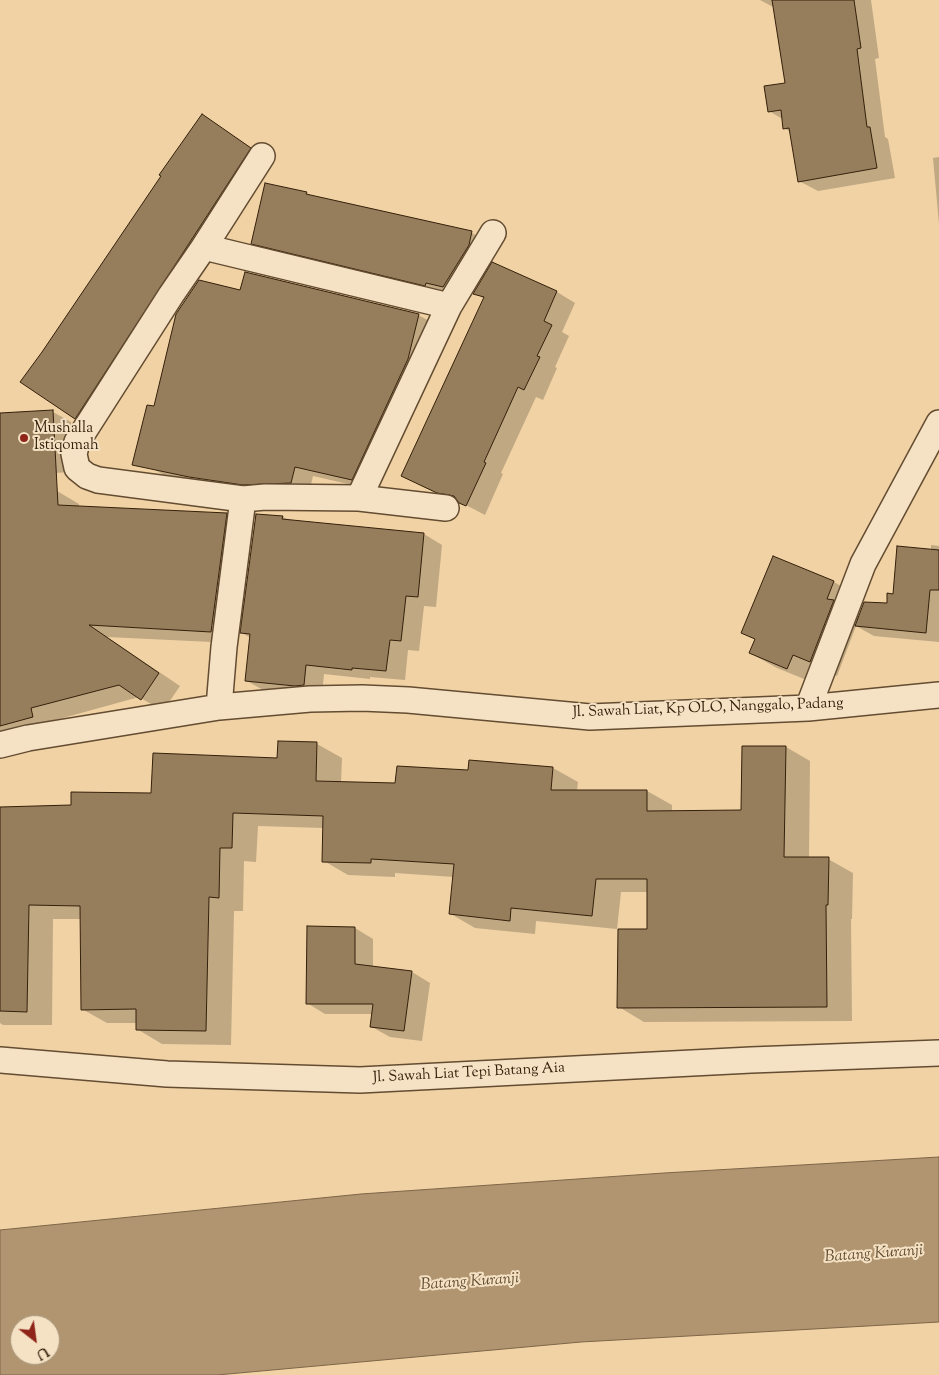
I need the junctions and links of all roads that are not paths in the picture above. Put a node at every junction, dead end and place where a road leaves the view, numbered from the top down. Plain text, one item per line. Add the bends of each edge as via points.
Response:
1 (262, 156) dead end
2 (492, 233) dead end
3 (204, 247) junction
4 (449, 306) junction
5 (939, 423) edge
6 (359, 498) junction
7 (243, 499) junction
8 (446, 508) dead end
9 (939, 695) edge
10 (219, 707) junction
11 (808, 708) junction
12 (0, 745) edge
13 (939, 1053) edge
14 (0, 1060) edge

1 - 3 street
2 - 4 street
3 - 4 street
3 - 7 street via 77,442 74,454 77,468 98,480
4 - 6 street
5 - 11 street via 863,564
6 - 7 street
6 - 8 street
7 - 10 street
9 - 11 street, Jl. Sawah Liat, Kp OLO, Nanggalo, Padang
10 - 11 street, Jl. Sawah Liat, Kp OLO, Nanggalo, Padang via 362,698 590,716
10 - 12 street, Jl. Sawah Liat, Kp OLO, Nanggalo, Padang
13 - 14 street, Jl. Sawah Liat Tepi Batang Aia via 360,1080 167,1074

